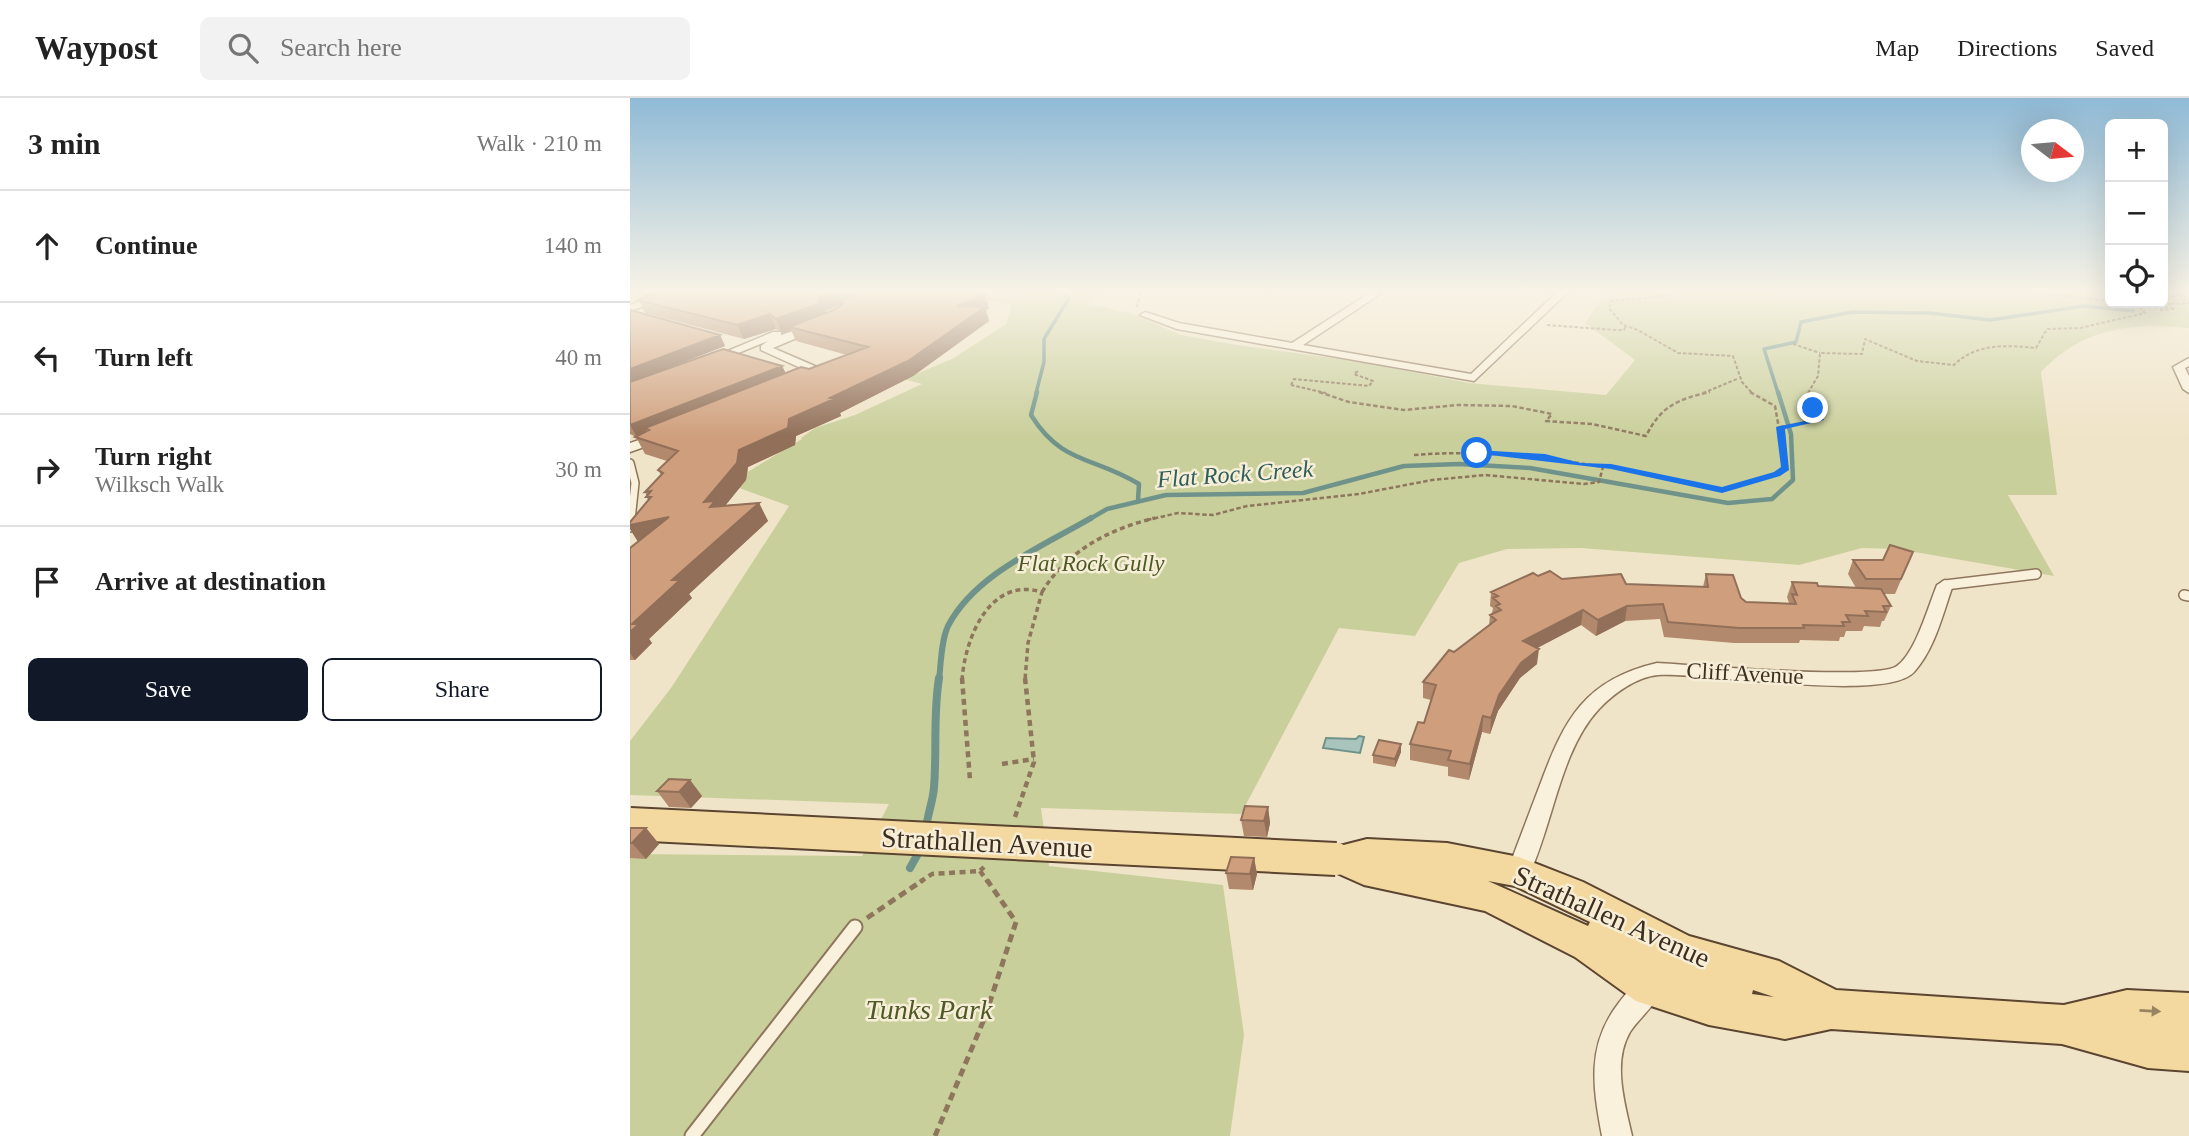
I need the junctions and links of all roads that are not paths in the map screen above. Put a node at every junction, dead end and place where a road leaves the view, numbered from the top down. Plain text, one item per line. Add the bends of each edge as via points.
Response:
1 (763, 340) edge
2 (777, 340) edge
3 (1261, 340) edge
4 (1303, 340) edge
5 (1514, 340) edge
6 (733, 342) dead end
7 (746, 346) junction
8 (1294, 346) junction
9 (2189, 360) edge
10 (694, 367) edge
11 (787, 386) edge
12 (2189, 389) edge
13 (676, 430) edge
14 (630, 448) edge
15 (630, 463) edge
16 (630, 527) edge
17 (2036, 574) dead end
18 (1945, 585) joint
19 (630, 824) edge
20 (1340, 859) junction
21 (1519, 872) junction
22 (1424, 881) junction
23 (1570, 893) junction
24 (855, 927) road end
25 (1589, 945) junction
26 (1779, 979) junction
27 (1650, 988) junction
28 (1830, 1009) junction
29 (2189, 1013) edge
30 (2063, 1024) junction
31 (2189, 1050) edge
32 (692, 1136) edge
33 (1618, 1136) edge

1 - 7 street
2 - 11 street via 765,348 813,369
3 - 8 street
4 - 8 street
5 - 8 street via 1474,378
6 - 7 street
7 - 10 street
9 - 12 street via 2179,367
13 - 14 street
15 - 16 lane via 635,483
17 - 18 lane, Cliff Avenue
18 - 21 street, Cliff Avenue via 1915,658 1903,672 1846,679 1657,669 1603,692 1568,737
19 - 20 main road, Strathallen Avenue, bridge
20 - 21 main road, Strathallen Avenue via 1367,853 1447,859
20 - 22 main road, Strathallen Avenue via 1364,870
21 - 22 main road via 1437,874
21 - 23 main road, Strathallen Avenue
21 - 25 main road
22 - 25 main road, Strathallen Avenue via 1498,900
23 - 26 main road, Strathallen Avenue via 1681,951
23 - 27 main road via 1581,908 1634,946
24 - 32 lane
25 - 27 main road, Strathallen Avenue
26 - 27 main road via 1751,988 1675,976
26 - 28 main road, Strathallen Avenue
27 - 28 main road, Strathallen Avenue via 1709,1006 1785,1019
27 - 33 street via 1612,1038 1605,1058
28 - 30 main road, Strathallen Avenue
30 -> 29 main road, Strathallen Avenue via 2127,1010
30 - 31 main road, Strathallen Avenue via 2148,1048

